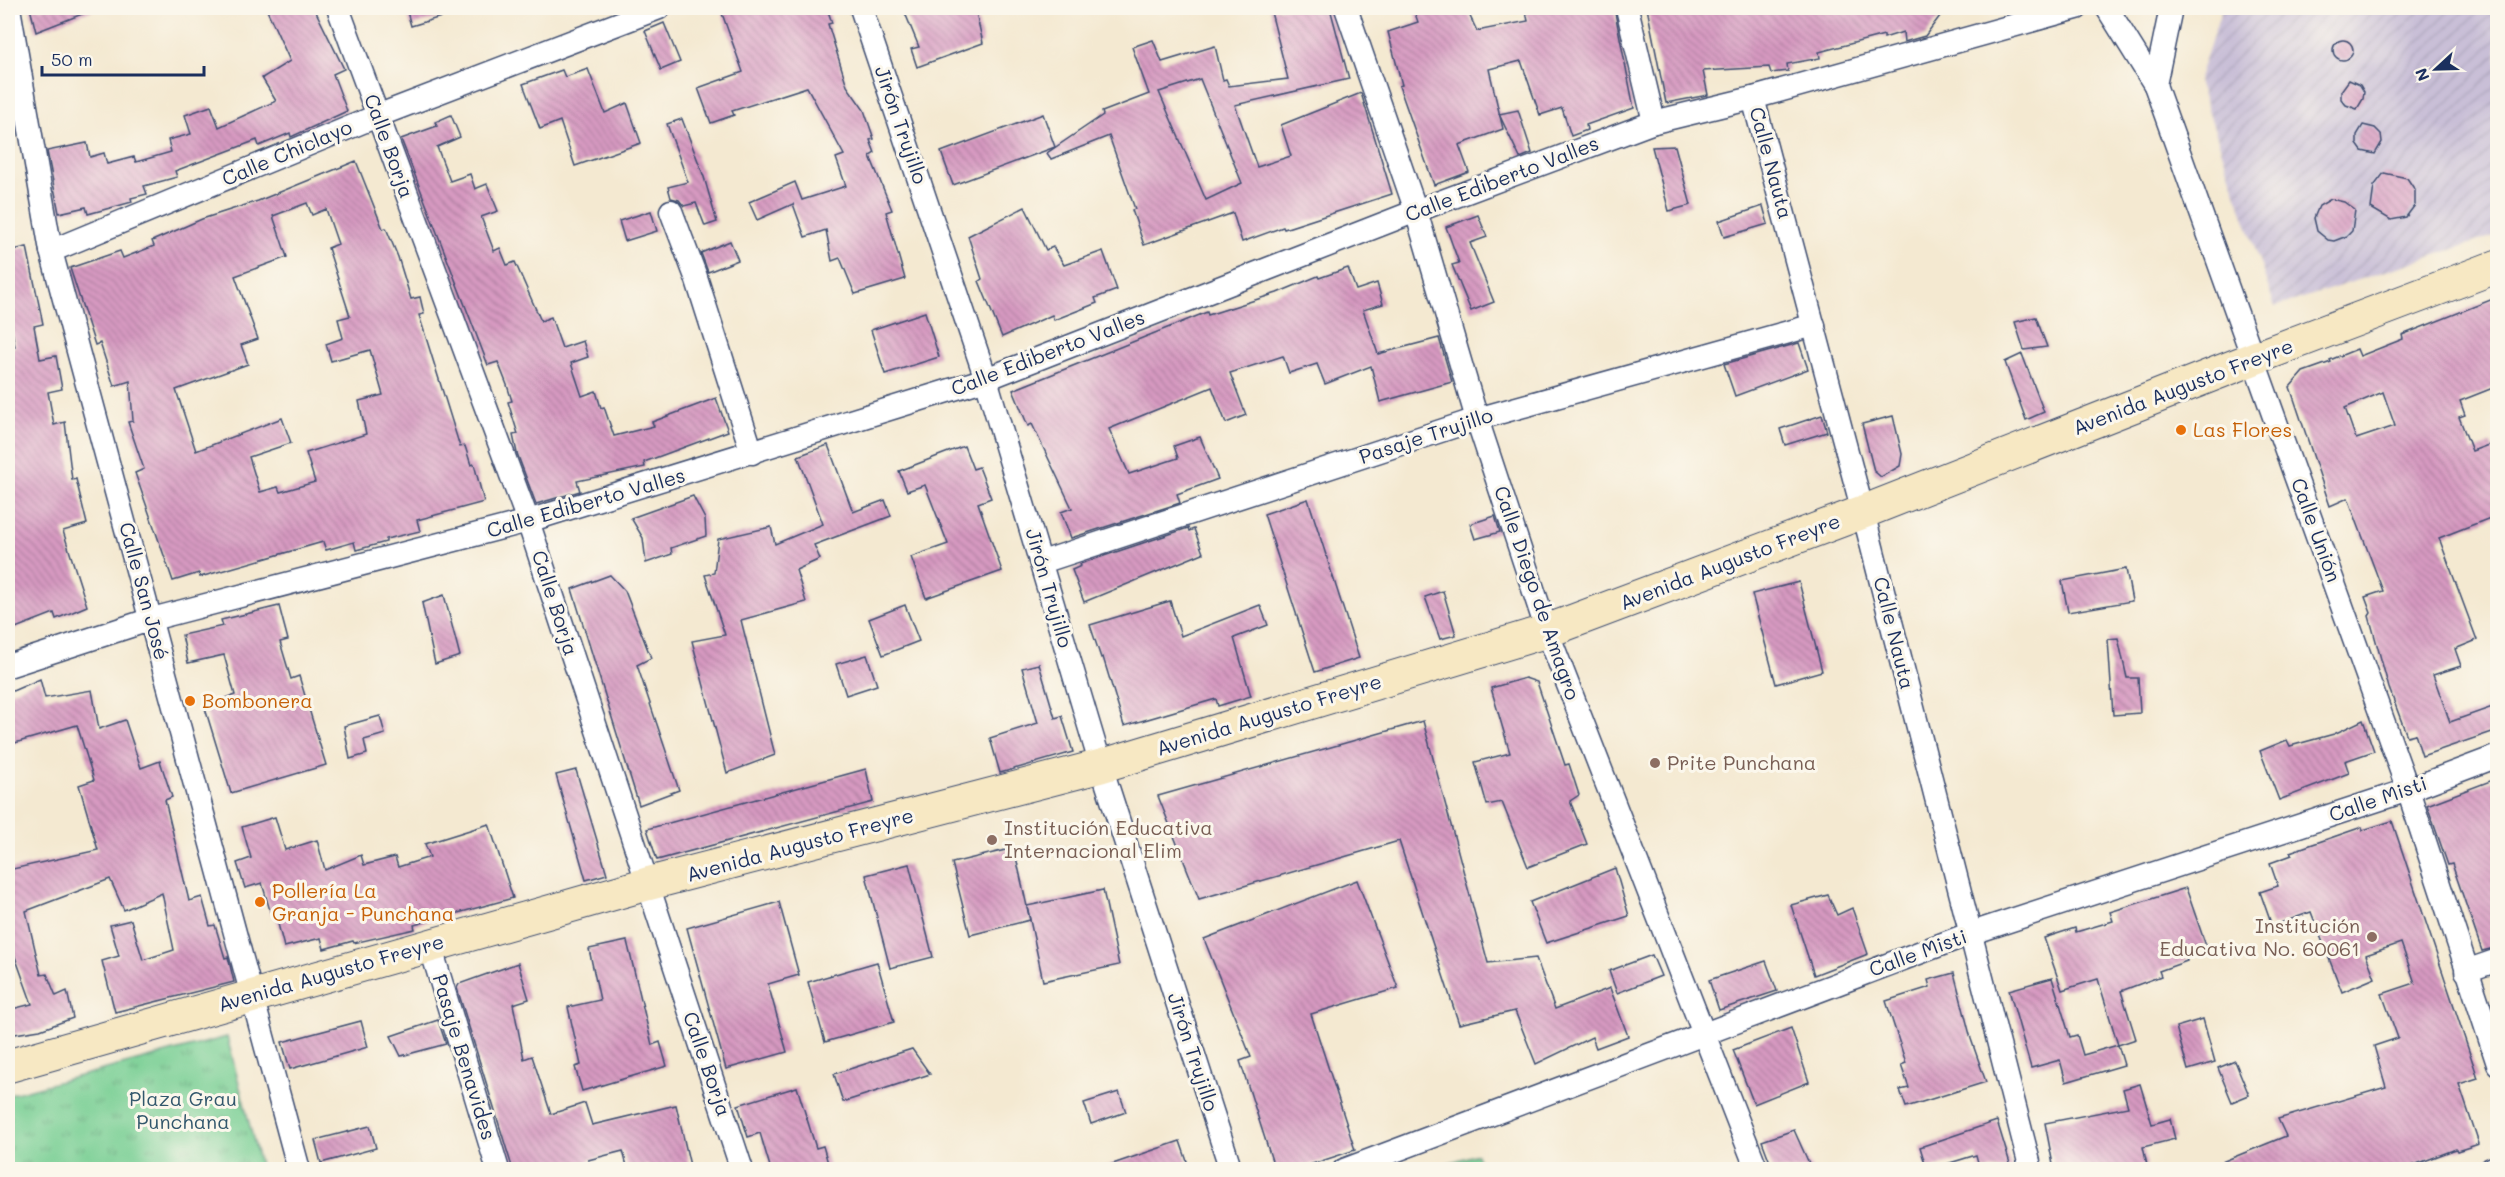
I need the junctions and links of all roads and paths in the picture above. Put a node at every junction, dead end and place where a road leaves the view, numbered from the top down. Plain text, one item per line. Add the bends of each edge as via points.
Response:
1 (9, 8) edge
2 (338, 8) edge
3 (659, 8) edge
4 (861, 8) edge
5 (1346, 8) edge
6 (1627, 8) edge
7 (2077, 8) edge
8 (2107, 8) edge
9 (2171, 8) edge
10 (2155, 85) junction
11 (1753, 98) junction
12 (377, 116) junction
13 (1653, 122) junction
14 (671, 211) dead end
15 (1416, 211) junction
16 (51, 251) junction
17 (2498, 266) edge
18 (1814, 325) junction
19 (2255, 358) junction
20 (986, 379) junction
21 (1478, 419) junction
22 (752, 453) junction
23 (1863, 512) junction
24 (528, 521) junction
25 (1042, 562) junction
26 (152, 618) junction
27 (1547, 631) junction
28 (8, 666) edge
29 (2498, 756) edge
30 (1101, 766) junction
31 (2408, 790) junction
32 (647, 885) junction
33 (1969, 934) junction
34 (430, 945) junction
35 (2498, 960) edge
36 (2466, 971) junction
37 (253, 995) junction
38 (1702, 1034) junction
39 (2498, 1064) edge
40 (8, 1066) edge
41 (2498, 1166) edge
42 (298, 1170) edge
43 (498, 1170) edge
44 (742, 1170) edge
45 (1231, 1170) edge
46 (1344, 1170) edge
47 (1757, 1170) edge
48 (2031, 1170) edge
49 (2489, 1170) edge

1 - 16 street, Calle San José
2 - 12 street, Calle Borja
3 - 12 street, Calle Chiclayo
4 - 20 street, Jirón Trujillo
5 - 15 street, Calle Diego de Amagro
6 - 13 street
7 - 11 street, Calle Ediberto Valles
8 - 10 street, Calle Unión
9 - 10 street
10 - 19 street, Calle Unión
11 - 13 street, Calle Ediberto Valles
11 - 18 street, Calle Nauta
12 - 16 street, Calle Chiclayo
12 - 24 street, Calle Borja
13 - 15 street, Calle Ediberto Valles
14 - 22 street
15 - 20 street, Calle Ediberto Valles
15 - 21 street, Calle Diego de Amagro
16 - 26 street, Calle San José
17 - 19 main road, Avenida Augusto Freyre
18 - 21 street, Pasaje Trujillo
18 - 23 street, Calle Nauta
19 - 23 main road, Avenida Augusto Freyre
19 - 31 street, Calle Unión
20 - 22 street, Calle Ediberto Valles
20 - 25 street, Jirón Trujillo
21 - 25 street, Pasaje Trujillo
21 - 27 street, Calle Diego de Amagro
22 - 24 street, Calle Ediberto Valles
23 - 27 main road, Avenida Augusto Freyre
23 - 33 street, Calle Nauta
24 - 26 street, Calle Ediberto Valles
24 - 32 street, Calle Borja
25 - 30 street, Jirón Trujillo
26 - 28 street, Calle Ediberto Valles
26 - 37 street, Calle San José
27 - 30 main road, Avenida Augusto Freyre
27 - 38 street, Calle Diego de Amagro
29 - 31 street, Calle Misti
30 - 32 main road, Avenida Augusto Freyre
30 - 45 street, Jirón Trujillo
31 - 33 street, Calle Misti
31 - 36 street, Calle Unión
32 - 34 main road, Avenida Augusto Freyre
32 - 44 street, Calle Borja
33 - 38 street, Calle Misti
33 - 48 street, Calle Nauta
34 - 37 main road, Avenida Augusto Freyre
34 - 43 street, Pasaje Benavides
35 - 36 street
36 - 39 street, Calle Unión
37 - 40 main road, Avenida Augusto Freyre
37 - 42 street, Calle San José
38 - 46 street, Calle Misti
38 - 47 street, Calle Diego de Amagro
41 - 49 street

